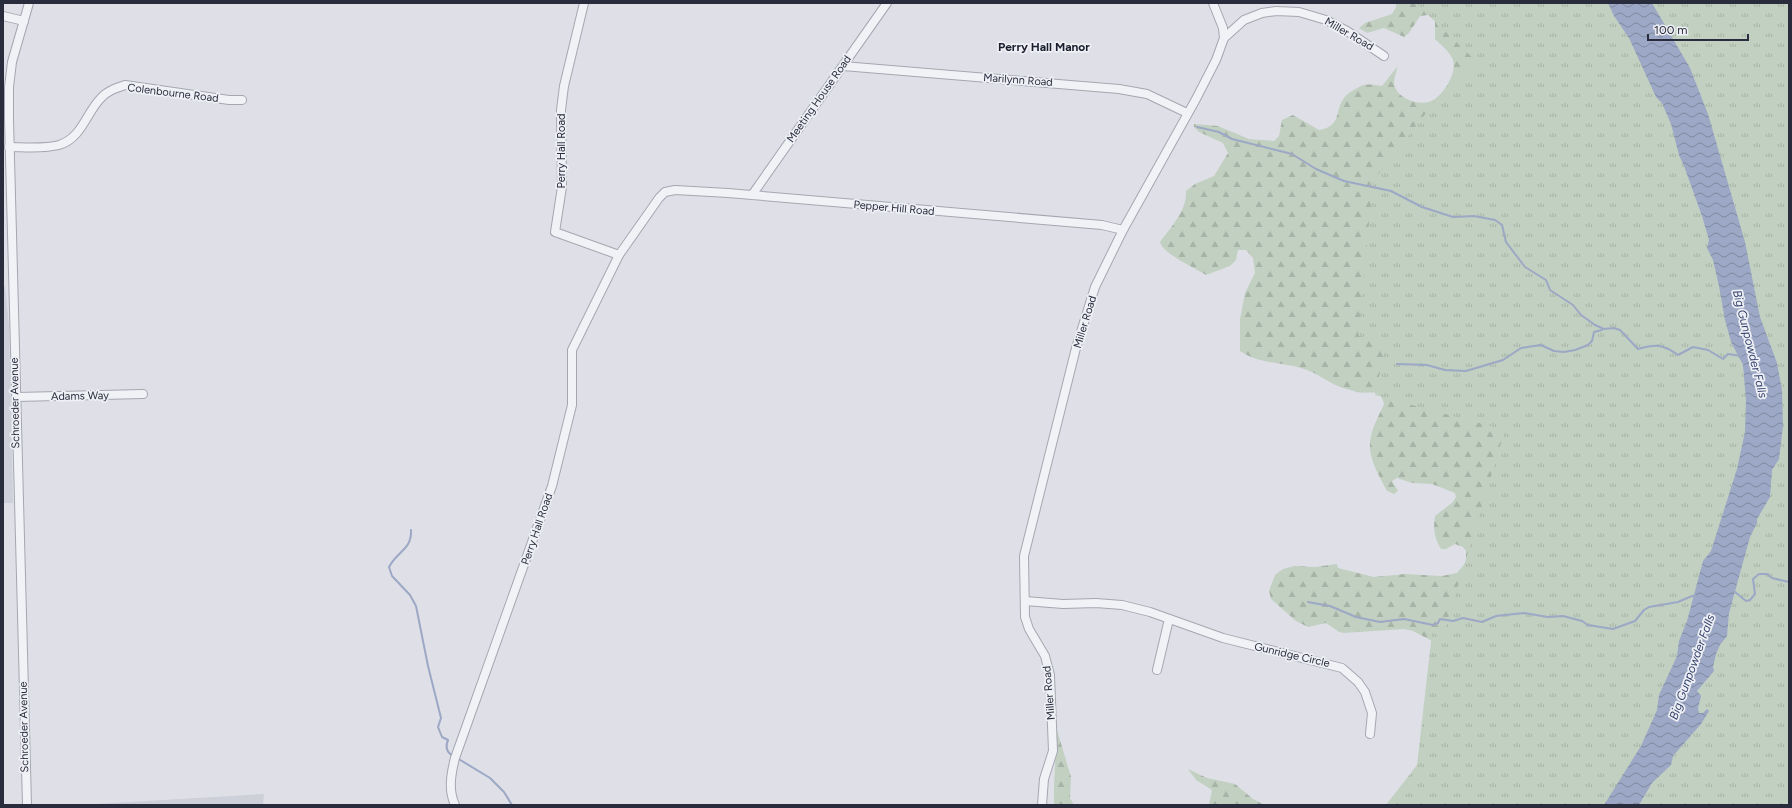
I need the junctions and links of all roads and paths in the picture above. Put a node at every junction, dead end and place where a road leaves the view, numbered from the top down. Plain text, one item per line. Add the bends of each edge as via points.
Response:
1 (30, 3) edge
2 (584, 3) edge
3 (886, 3) edge
4 (1213, 3) edge
5 (3, 16) edge
6 (24, 22) junction
7 (1224, 38) junction
8 (1384, 56) dead end
9 (843, 66) junction
10 (242, 100) dead end
11 (1187, 113) junction
12 (9, 147) junction
13 (665, 192) joint
14 (752, 195) junction
15 (6, 196) edge
16 (1123, 230) junction
17 (619, 255) junction
18 (143, 394) dead end
19 (16, 397) junction
20 (1025, 601) junction
21 (1169, 619) junction
22 (1157, 670) dead end
23 (1370, 734) dead end
24 (27, 805) edge
25 (455, 805) edge
26 (1042, 805) edge

1 - 6 street, Schroeder Avenue
2 - 17 street, Perry Hall Road via 564,86 561,110 562,187 555,232
3 - 9 street, Meeting House Road
4 - 7 street via 1223,28
5 - 6 street
6 - 12 street, Schroeder Avenue via 14,52 10,76
7 - 8 street, Miller Road via 1244,20 1262,13 1289,10 1326,20 1359,38
7 - 11 street, Miller Road via 1216,60
9 - 11 street, Marilynn Road via 1119,88 1147,94
9 - 14 street, Meeting House Road
10 - 12 street, Colenbourne Road via 125,85 111,90 100,98 69,141 52,146
11 - 16 street, Miller Road
12 - 15 street, Schroeder Avenue
13 - 14 street, Pepper Hill Road via 675,190
13 - 17 street, Perry Hall Road via 653,205
14 - 16 street, Pepper Hill Road via 1102,225
15 - 19 street, Schroeder Avenue
16 - 20 street, Miller Road via 1095,287 1076,348 1024,556
17 - 25 street, Perry Hall Road via 572,350 572,405 551,488 456,757 450,783
18 - 19 street, Adams Way
19 - 24 street, Schroeder Avenue
20 - 21 street, Gunridge Circle via 1122,605
20 - 26 street, Miller Road via 1025,617 1029,629 1045,656 1050,674 1053,751 1044,779
21 - 22 street
21 - 23 street, Gunridge Circle via 1223,638 1342,668 1365,692 1372,713

